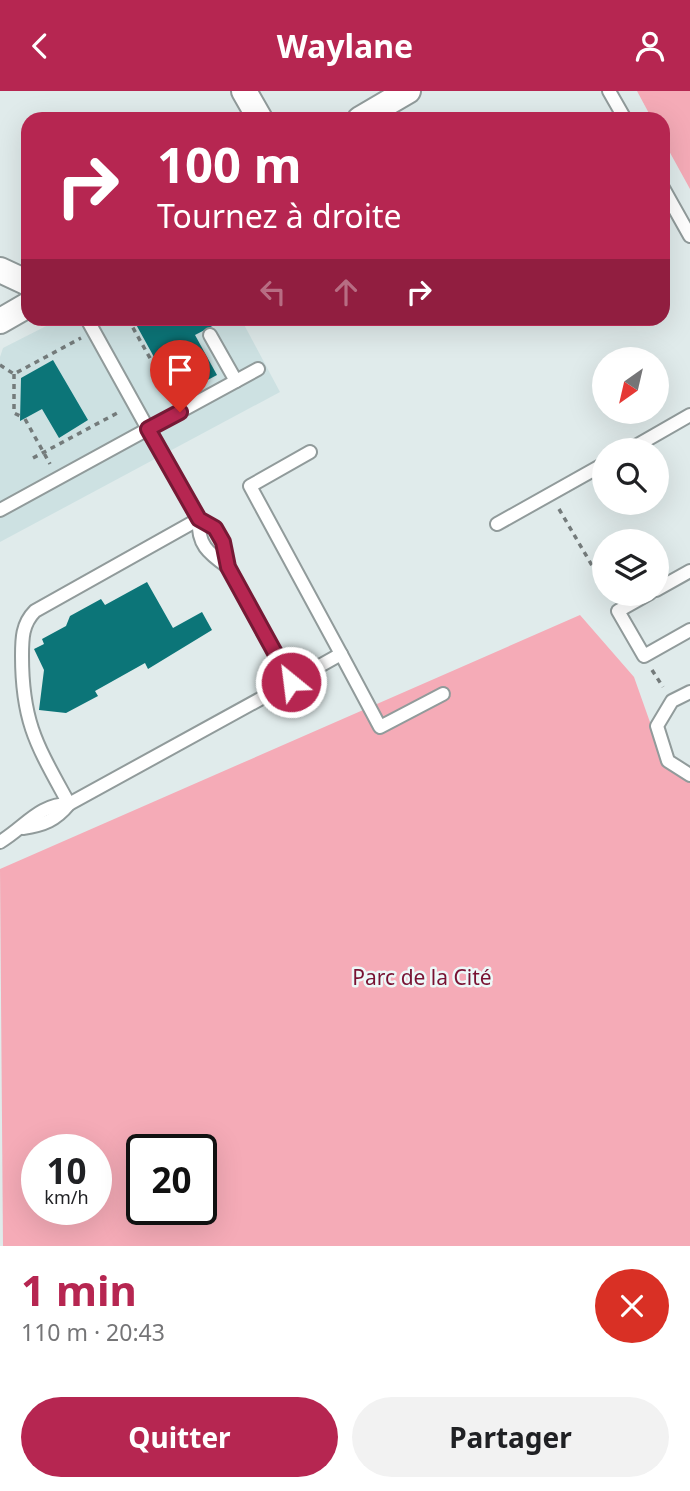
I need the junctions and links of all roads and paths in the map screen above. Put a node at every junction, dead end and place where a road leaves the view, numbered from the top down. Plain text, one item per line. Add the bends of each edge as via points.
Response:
1 (244, 91) edge
2 (408, 91) edge
3 (609, 91) edge
4 (256, 112) edge
5 (372, 112) edge
6 (621, 112) edge
7 (670, 200) edge
8 (690, 236) edge
9 (0, 270) edge
10 (21, 280) edge
11 (21, 309) edge
12 (0, 321) edge
13 (91, 326) edge
14 (133, 326) edge
15 (210, 335) dead end
16 (83, 337) dead end
17 (0, 365) edge
18 (258, 369) dead end
19 (14, 374) junction
20 (236, 381) junction
21 (174, 401) dead end
22 (123, 410) dead end
23 (690, 415) edge
24 (148, 429) junction
25 (650, 438) edge
26 (310, 452) dead end
27 (44, 453) junction
28 (33, 458) dead end
29 (592, 471) edge
30 (550, 494) junction
31 (0, 510) edge
32 (199, 519) junction
33 (497, 524) dead end
34 (592, 566) edge
35 (228, 567) junction
36 (690, 572) edge
37 (669, 583) edge
38 (627, 606) edge
39 (690, 630) edge
40 (341, 654) junction
41 (644, 656) junction
42 (291, 682) junction
43 (690, 692) edge
44 (443, 694) dead end
45 (672, 701) junction
46 (690, 775) edge
47 (69, 804) junction
48 (0, 842) edge

1 - 4 street
2 - 5 street
3 - 6 lane
7 - 8 lane
9 - 10 street
11 - 12 street
13 - 24 lane
14 - 21 path
15 - 20 lane
16 - 19 path
17 - 19 path
18 - 20 lane
19 - 27 path via 14,413 23,417
20 - 24 lane
22 - 27 path
23 - 25 lane
24 - 31 lane
24 - 32 lane
26 - 40 lane via 250,486
27 - 28 path
29 - 30 lane
30 - 33 lane
30 - 34 path
32 - 35 lane via 215,528
32 - 35 lane via 198,536 206,551
32 - 47 lane via 35,611 26,621 22,637 24,703 37,744
35 - 42 lane
36 - 37 lane
38 - 41 lane via 618,611
39 - 41 lane
40 - 42 lane
40 - 44 lane via 380,727
41 - 45 path
42 - 47 lane
43 - 45 lane
45 - 46 lane via 657,726 668,761
47 - 48 lane via 42,826 23,828

